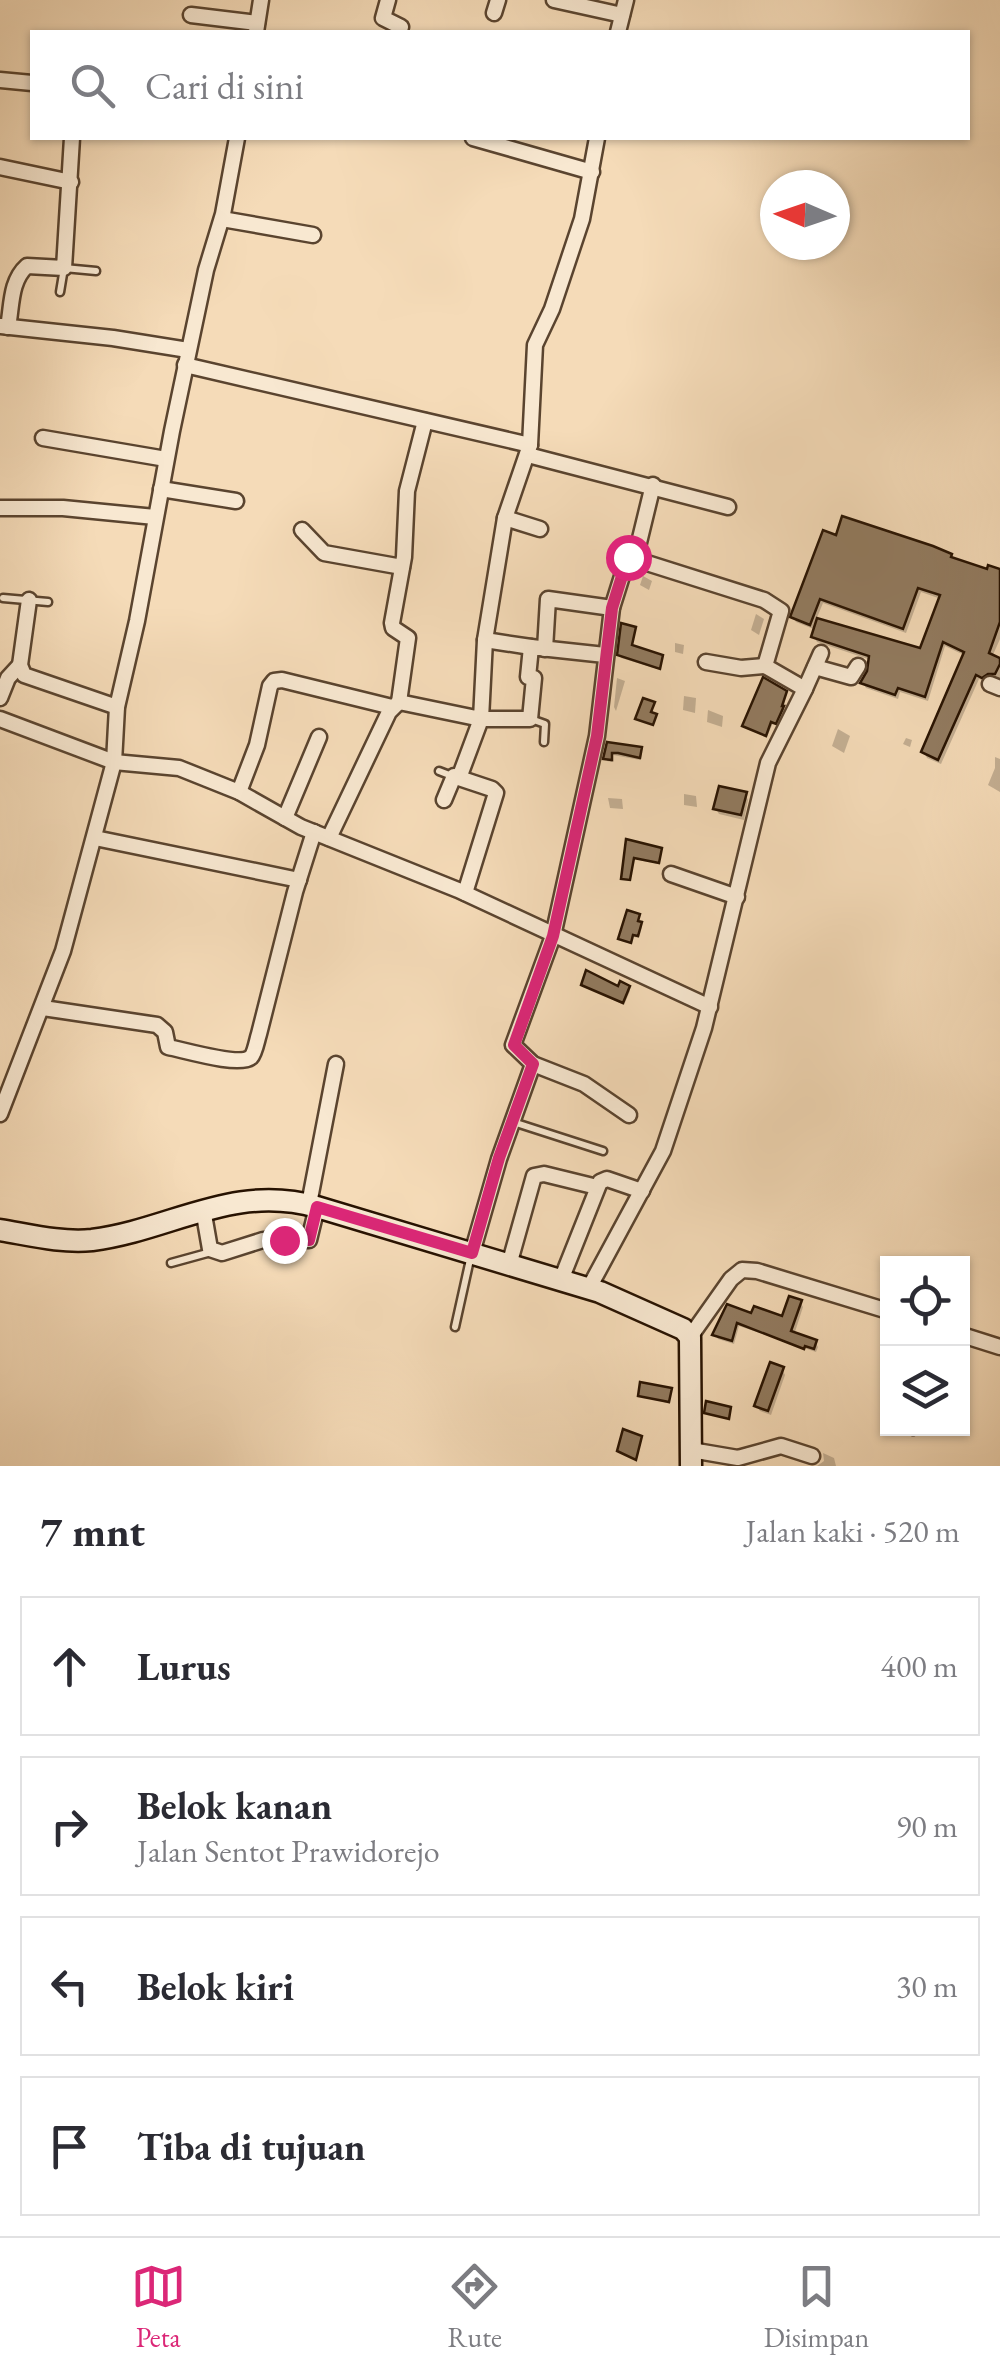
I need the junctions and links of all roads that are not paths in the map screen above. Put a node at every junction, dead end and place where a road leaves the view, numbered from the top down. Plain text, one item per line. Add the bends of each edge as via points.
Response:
1 (260, 0) edge
2 (388, 0) edge
3 (554, 0) edge
4 (624, 8) edge
5 (191, 15) dead end
6 (401, 26) dead end
7 (257, 28) edge
8 (0, 80) edge
9 (30, 83) edge
10 (72, 140) edge
11 (237, 140) edge
12 (480, 140) edge
13 (597, 140) edge
14 (0, 167) edge
15 (592, 172) junction
16 (71, 182) junction
17 (222, 219) junction
18 (313, 235) dead end
19 (64, 268) junction
20 (96, 271) dead end
21 (60, 292) dead end
22 (4, 327) edge
23 (187, 358) junction
24 (425, 421) junction
25 (44, 438) dead end
26 (529, 450) junction
27 (166, 459) junction
28 (653, 485) junction
29 (161, 489) junction
30 (236, 501) dead end
31 (728, 507) dead end
32 (0, 508) edge
33 (155, 517) junction
34 (504, 518) junction
35 (302, 530) dead end
36 (540, 530) dead end
37 (635, 560) junction
38 (402, 568) junction
39 (3, 598) dead end
40 (29, 600) junction
41 (48, 602) dead end
42 (612, 608) junction
43 (485, 640) junction
44 (538, 648) junction
45 (605, 655) junction
46 (706, 662) dead end
47 (20, 665) junction
48 (765, 666) junction
49 (858, 666) dead end
50 (805, 689) junction
51 (0, 698) edge
52 (396, 705) junction
53 (118, 707) junction
54 (481, 718) junction
55 (0, 719) edge
56 (530, 719) junction
57 (319, 736) dead end
58 (544, 742) dead end
59 (114, 762) junction
60 (451, 775) junction
61 (239, 792) junction
62 (444, 800) dead end
63 (285, 818) junction
64 (322, 835) junction
65 (96, 838) junction
66 (672, 874) dead end
67 (299, 880) junction
68 (465, 893) junction
69 (737, 896) junction
70 (553, 936) junction
71 (43, 1008) junction
72 (710, 1008) junction
73 (336, 1064) dead end
74 (533, 1064) junction
75 (7, 1077) edge
76 (0, 1114) edge
77 (629, 1115) dead end
78 (512, 1122) junction
79 (604, 1151) dead end
80 (597, 1187) junction
81 (642, 1191) junction
82 (203, 1212) junction
83 (313, 1216) junction
84 (0, 1230) edge
85 (212, 1252) junction
86 (471, 1256) junction
87 (171, 1263) dead end
88 (508, 1265) junction
89 (561, 1280) junction
90 (588, 1288) junction
91 (880, 1309) edge
92 (455, 1327) dead end
93 (690, 1336) junction
94 (970, 1338) edge
95 (1000, 1347) edge
96 (812, 1456) dead end
97 (691, 1458) edge

1 - 7 street
2 - 6 street via 383,18
3 - 4 street
5 - 7 street
8 - 9 street
10 - 16 street
11 - 17 street
12 - 15 street
13 - 15 street
14 - 16 street
15 - 26 street via 566,270 535,346
16 - 19 street
17 - 18 street
17 - 23 street
19 - 20 lane
19 - 21 lane
19 - 22 street via 22,269
22 - 23 street via 113,338
23 - 24 street
23 - 27 street
24 - 26 street
24 - 38 street via 407,491
25 - 27 street
26 - 28 street
26 - 34 street
27 - 29 street
28 - 31 street
28 - 37 street
29 - 30 street
29 - 33 street
32 - 33 street
33 - 53 street
34 - 36 street
34 - 43 street
35 - 38 street via 324,554
37 - 42 street via 628,557 624,564
37 - 48 street via 781,610
38 - 52 street via 392,624 408,640
39 - 40 lane
40 - 41 lane
40 - 47 street
42 - 44 street via 548,598
42 - 45 street
43 - 44 street
43 - 54 street
44 - 45 street
44 - 56 street via 528,678 534,678
45 - 70 street via 597,736
46 - 48 street
47 - 51 street
47 - 53 street via 28,678
48 - 50 street
49 - 50 street via 851,677 818,660
50 - 69 street via 768,763
52 - 54 street
52 - 61 street via 274,681
52 - 64 street
53 - 59 street
54 - 56 street
54 - 60 street
55 - 59 street
56 - 58 lane via 545,724
57 - 63 street
59 - 61 street via 179,768
59 - 65 street
60 - 62 street
60 - 68 street via 496,794
61 - 63 street
63 - 64 street
64 - 67 street
64 - 68 street
65 - 67 street
65 - 71 street
66 - 69 street
67 - 71 street via 248,1060 168,1047 158,1026
68 - 70 street
69 - 72 street
70 - 72 street
70 - 74 street via 514,1045
71 - 75 street
72 - 81 street via 663,1152
73 - 83 street
74 - 77 street via 584,1084
74 - 78 street
75 - 76 street
78 - 79 lane
78 - 86 street
80 - 81 street via 608,1179
80 - 88 street via 534,1176
80 - 89 street
81 - 90 street
82 - 83 main road via 256,1199
82 - 84 main road via 94,1240
82 - 85 street
83 - 85 street via 304,1241 263,1240
83 - 86 main road
85 - 87 lane
86 - 88 main road
86 - 92 lane
88 - 89 main road
89 - 90 main road
90 - 93 main road
91 - 93 street via 742,1270
93 - 97 main road
94 - 95 street
96 - 97 street via 780,1446 738,1458

